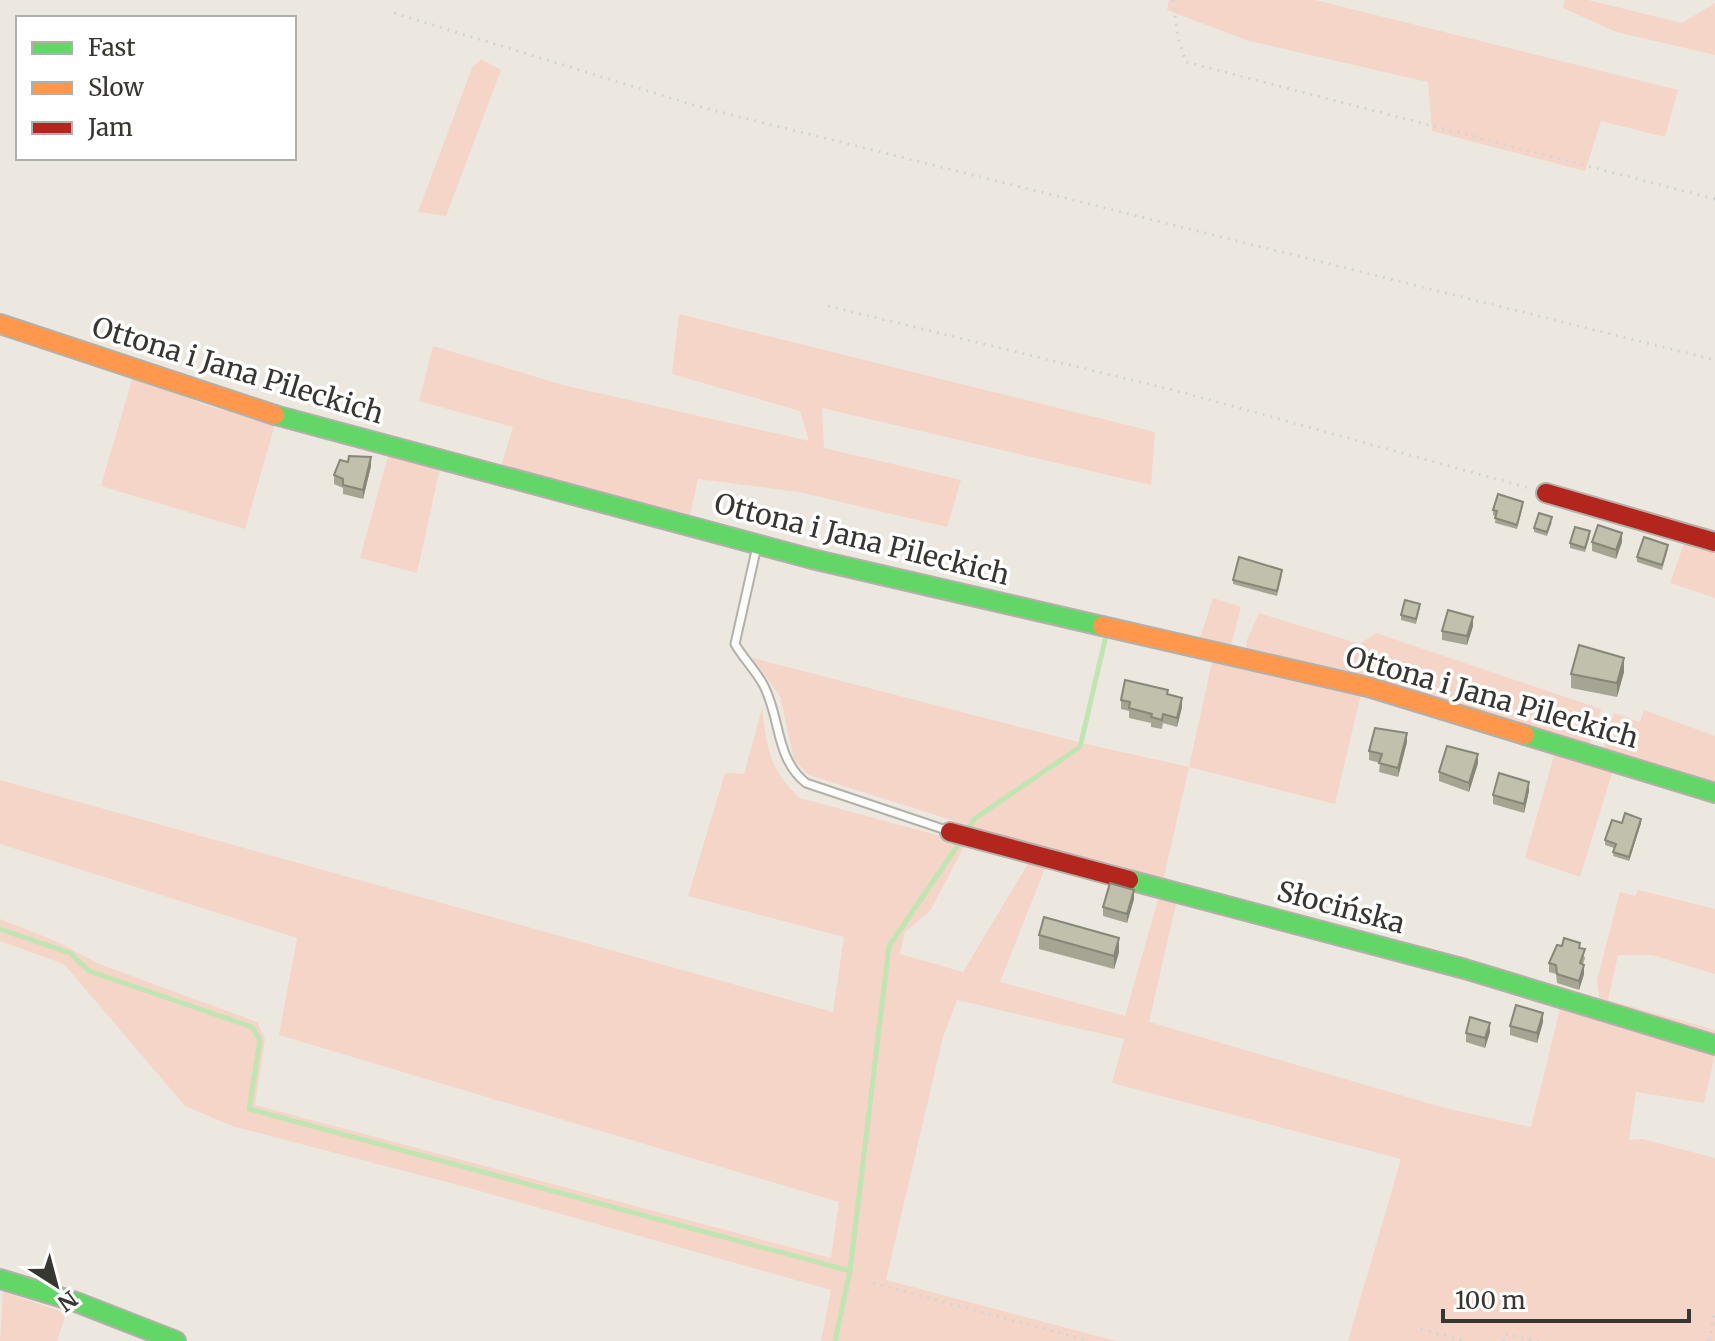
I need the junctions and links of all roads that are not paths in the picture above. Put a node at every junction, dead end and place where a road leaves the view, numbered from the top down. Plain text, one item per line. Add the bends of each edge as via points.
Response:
1 (0, 324) edge
2 (1546, 493) road end
3 (1715, 542) edge
4 (758, 544) junction
5 (1715, 793) edge
6 (950, 832) joint
7 (1715, 1045) edge
8 (0, 1279) edge
9 (176, 1341) edge

1 - 4 street, Ottona i Jana Pileckich via 278,416
2 - 3 street
4 - 5 street, Ottona i Jana Pileckich via 1368,687
4 - 6 lane via 735,644 764,684 793,773 806,783
6 - 7 street, Słocińska via 1465,969
8 - 9 street

